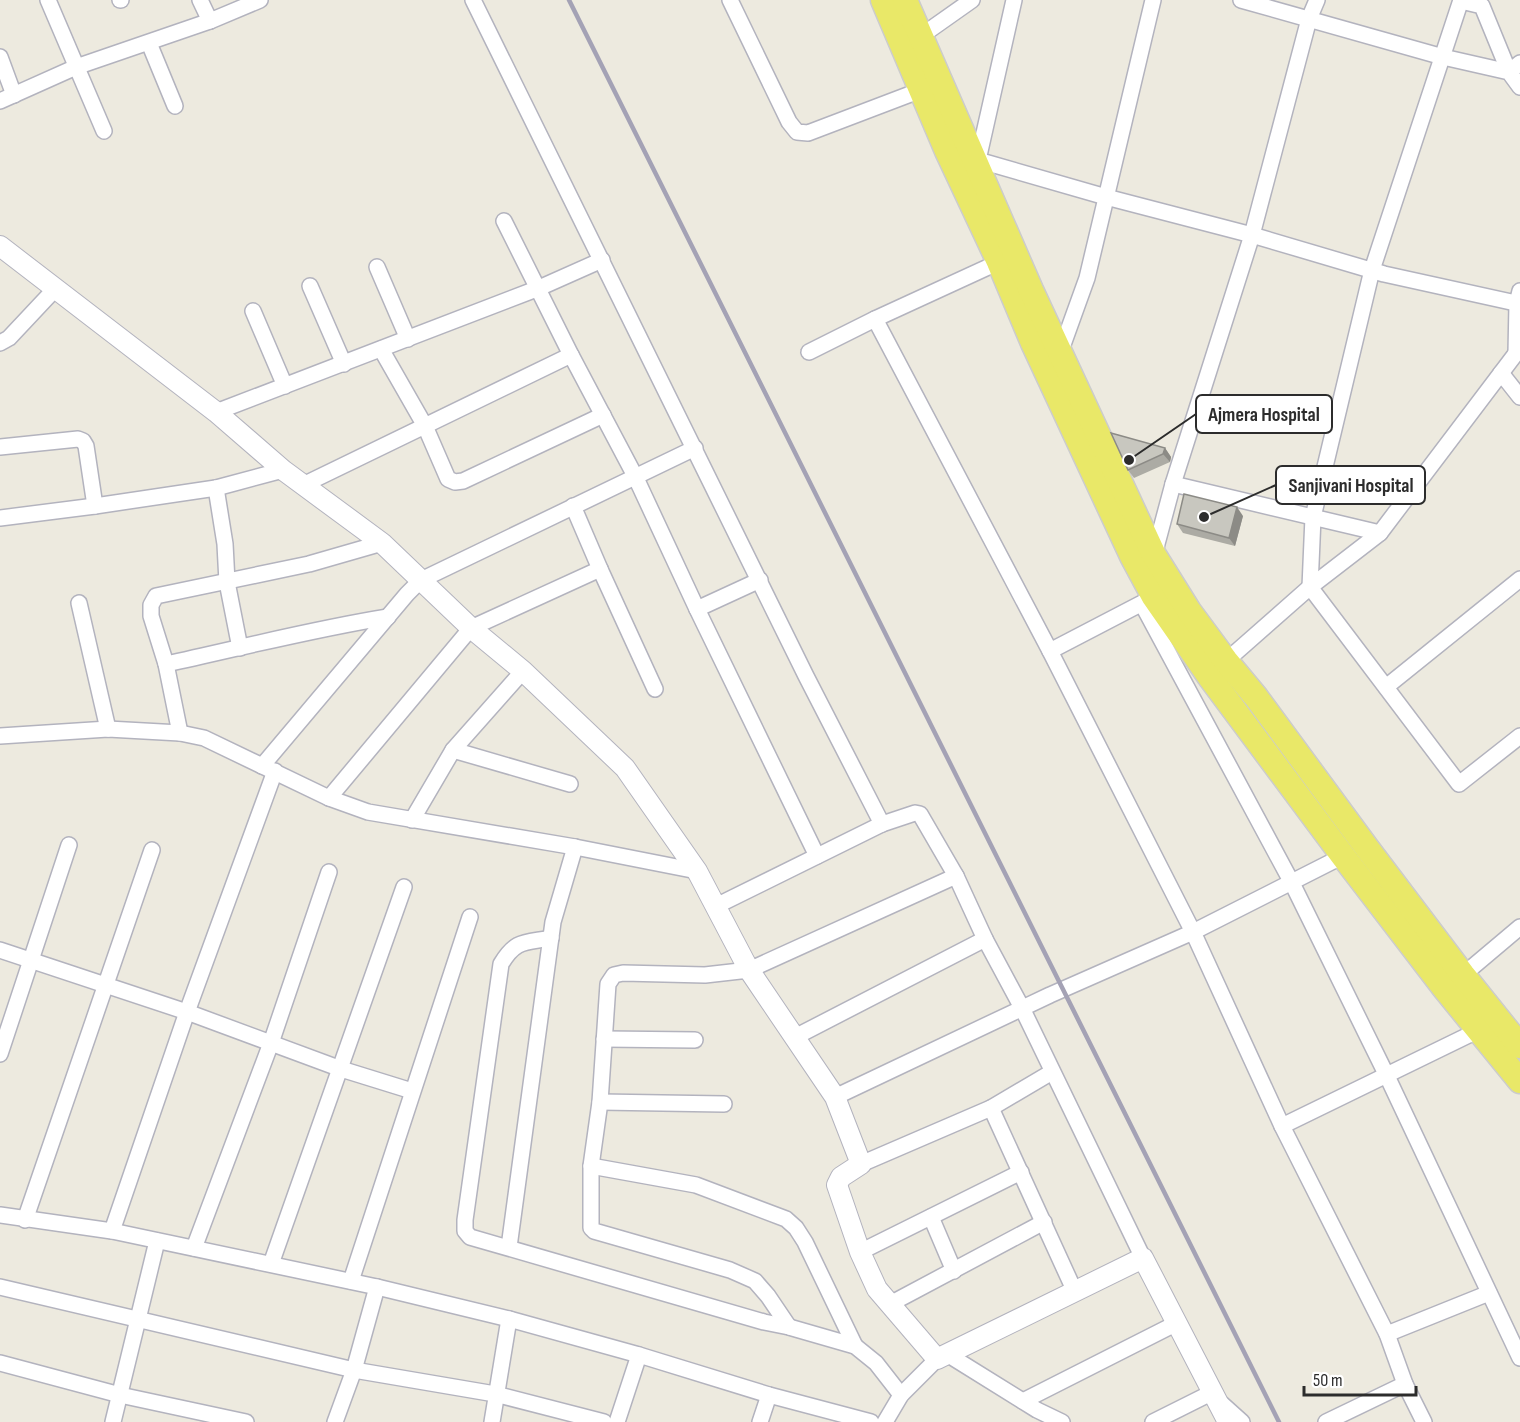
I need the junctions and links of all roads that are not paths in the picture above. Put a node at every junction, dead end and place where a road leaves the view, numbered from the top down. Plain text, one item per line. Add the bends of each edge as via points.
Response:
1 (48, 0) edge
2 (200, 0) edge
3 (260, 0) edge
4 (473, 0) edge
5 (730, 0) edge
6 (883, 0) edge
7 (905, 0) edge
8 (972, 0) edge
9 (1014, 0) edge
10 (1153, 0) edge
11 (1241, 0) edge
12 (1317, 0) edge
13 (1461, 0) edge
14 (1309, 19) junction
15 (210, 21) junction
16 (921, 36) junction
17 (149, 43) junction
18 (0, 57) edge
19 (1443, 57) junction
20 (76, 67) junction
21 (1514, 68) edge
22 (1520, 87) edge
23 (921, 90) junction
24 (7, 98) edge
25 (175, 106) dead end
26 (104, 131) dead end
27 (976, 160) junction
28 (1106, 197) junction
29 (504, 221) dead end
30 (1252, 234) junction
31 (0, 246) edge
32 (602, 261) junction
33 (999, 262) junction
34 (377, 267) dead end
35 (1372, 270) junction
36 (310, 286) dead end
37 (538, 288) junction
38 (55, 289) junction
39 (1519, 299) edge
40 (253, 311) dead end
41 (875, 319) junction
42 (408, 339) junction
43 (0, 343) edge
44 (381, 349) junction
45 (1518, 351) edge
46 (809, 352) dead end
47 (1060, 353) junction
48 (571, 355) junction
49 (344, 364) junction
50 (1501, 373) junction
51 (285, 386) junction
52 (1520, 397) edge
53 (216, 412) junction
54 (603, 415) junction
55 (425, 426) junction
56 (0, 447) edge
57 (695, 448) junction
58 (283, 470) junction
59 (635, 476) junction
60 (1173, 484) junction
61 (303, 485) junction
62 (216, 488) junction
63 (95, 506) junction
64 (573, 506) junction
65 (1313, 517) junction
66 (0, 518) edge
67 (1380, 533) junction
68 (382, 543) junction
69 (1154, 555) junction
70 (600, 569) junction
71 (1520, 579) edge
72 (421, 580) junction
73 (760, 580) junction
74 (227, 582) junction
75 (1310, 587) junction
76 (1148, 601) junction
77 (79, 603) dead end
78 (697, 609) junction
79 (388, 617) junction
80 (471, 628) junction
81 (240, 648) junction
82 (1050, 651) junction
83 (1226, 662) junction
84 (166, 664) junction
85 (523, 671) junction
86 (1386, 687) junction
87 (655, 690) dead end
88 (108, 729) junction
89 (180, 733) junction
90 (0, 736) edge
91 (1520, 736) edge
92 (453, 750) junction
93 (268, 768) junction
94 (570, 784) dead end
95 (329, 798) junction
96 (412, 820) junction
97 (882, 824) junction
98 (69, 845) dead end
99 (575, 847) junction
100 (152, 850) dead end
101 (817, 856) junction
102 (1343, 856) junction
103 (697, 871) junction
104 (329, 872) dead end
105 (956, 876) junction
106 (1292, 883) junction
107 (404, 887) dead end
108 (716, 906) junction
109 (470, 917) dead end
110 (1520, 927) edge
111 (1193, 932) junction
112 (551, 938) junction
113 (986, 939) junction
114 (0, 950) edge
115 (31, 960) junction
116 (741, 971) junction
117 (1463, 975) junction
118 (104, 986) junction
119 (1022, 1008) junction
120 (187, 1012) junction
121 (1479, 1030) junction
122 (795, 1037) junction
123 (604, 1039) junction
124 (695, 1040) dead end
125 (271, 1043) junction
126 (1520, 1046) edge
127 (0, 1054) edge
128 (341, 1069) junction
129 (1052, 1072) junction
130 (1388, 1076) junction
131 (1520, 1082) edge
132 (412, 1091) junction
133 (835, 1097) junction
134 (600, 1102) junction
135 (724, 1104) dead end
136 (992, 1108) junction
137 (1282, 1126) junction
138 (861, 1164) junction
139 (591, 1166) junction
140 (1021, 1172) junction
141 (931, 1217) junction
142 (1, 1220) edge
143 (25, 1220) junction
144 (1044, 1222) junction
145 (112, 1231) junction
146 (157, 1240) junction
147 (509, 1247) junction
148 (194, 1248) junction
149 (860, 1252) junction
150 (1143, 1258) junction
151 (271, 1264) junction
152 (954, 1270) junction
153 (351, 1281) junction
154 (0, 1287) edge
155 (377, 1287) junction
156 (1075, 1292) junction
157 (1489, 1293) junction
158 (890, 1304) junction
159 (137, 1319) junction
160 (508, 1319) junction
161 (1177, 1323) junction
162 (789, 1327) junction
163 (1387, 1334) junction
164 (855, 1346) junction
165 (639, 1355) junction
166 (939, 1358) junction
167 (1520, 1358) edge
168 (0, 1363) edge
169 (354, 1370) junction
170 (1405, 1384) junction
171 (904, 1392) junction
172 (495, 1394) junction
173 (120, 1395) junction
174 (769, 1395) junction
175 (1215, 1396) junction
176 (1023, 1401) junction
177 (113, 1422) edge
178 (246, 1422) edge
179 (335, 1422) edge
180 (492, 1422) edge
181 (603, 1422) edge
182 (617, 1422) edge
183 (760, 1422) edge
184 (871, 1422) edge
185 (885, 1422) edge
186 (1062, 1422) edge
187 (1153, 1422) edge
188 (1228, 1422) edge
189 (1242, 1422) edge
190 (1326, 1422) edge
191 (1424, 1422) edge

1 - 20 street
2 - 15 street
3 - 15 street
4 - 32 street
5 - 23 street via 797,132 808,134
6 - 23 main road
7 - 16 main road
8 - 16 street
9 - 27 street
10 - 28 street
11 - 14 street
12 - 14 street
13 - 19 street
13 - 21 street via 1482,6
14 - 19 street
14 - 30 street
15 - 17 street
16 - 27 main road
17 - 20 street
17 - 25 street
18 - 24 street
19 - 21 street
19 - 35 street
20 - 24 street
20 - 26 street
21 - 22 street
23 - 33 main road
27 - 28 street
27 - 47 main road
28 - 30 street
28 - 47 street via 1087,278
29 - 37 street
30 - 35 street
30 - 60 street
31 - 38 street
32 - 37 street
32 - 57 street
33 - 41 street
33 - 76 main road via 1132,556
34 - 42 street
35 - 39 street
35 - 65 street
36 - 49 street
37 - 42 street
37 - 48 street
38 - 43 street
38 - 53 street
39 - 45 street
40 - 51 street
41 - 46 street
41 - 82 street
42 - 44 street
44 - 49 street
44 - 55 street
45 - 50 street
47 - 69 main road
48 - 54 street
48 - 55 street
49 - 51 street
50 - 52 street
50 - 67 street
51 - 53 street
53 - 58 street
54 - 55 street via 454,482 448,479
54 - 59 street
55 - 61 street
56 - 63 street via 83,441
57 - 59 street
57 - 73 street
58 - 61 street
58 - 62 street
59 - 64 street
59 - 78 street
60 - 65 street
60 - 69 street
61 - 68 street
62 - 63 street
62 - 74 street
63 - 66 street
64 - 70 street
64 - 72 street
65 - 67 street
65 - 75 street
67 - 75 street
68 - 72 street
68 - 74 street
69 - 83 main road
70 - 80 street
70 - 87 street
71 - 86 street
72 - 79 street
72 - 80 street
73 - 78 street
73 - 97 street
74 - 81 street
74 - 84 street via 156,596 151,616
75 - 83 street
75 - 86 street
76 - 82 street
76 - 102 main road
76 - 106 street
77 - 88 street
78 - 101 street
79 - 81 street
79 - 93 street
80 - 85 street
80 - 95 street
81 - 84 street
82 - 111 street
83 - 117 main road
84 - 89 street
85 - 92 street
85 - 103 street via 625,768
86 - 91 street via 1459,784
88 - 89 street
88 - 90 street
89 - 93 street via 204,738
92 - 94 street
92 - 96 street
93 - 95 street
93 - 120 street via 265,799
95 - 96 street via 368,812
96 - 99 street
97 - 101 street
97 - 105 street via 920,814
98 - 115 street
99 - 103 street
99 - 112 street
100 - 118 street
101 - 108 street
102 - 106 street
102 - 121 main road
103 - 108 street
104 - 125 street
105 - 113 street
105 - 116 street
106 - 111 street
106 - 130 street
107 - 128 street
108 - 116 street
109 - 132 street
110 - 117 street
111 - 119 street
111 - 137 street
112 - 147 street
112 - 147 street via 517,945 501,964 465,1220 465,1231 470,1237
113 - 119 street
113 - 122 street
114 - 115 street
115 - 118 street
115 - 127 street
116 - 122 street
116 - 123 street via 614,975 608,984
117 - 126 main road
118 - 120 street
118 - 143 street
119 - 129 street
119 - 133 street
120 - 125 street
120 - 145 street
121 - 130 street
121 - 131 main road
122 - 133 street
123 - 124 street
123 - 134 street
125 - 128 street
125 - 148 street
128 - 132 street
128 - 151 street
129 - 136 street
129 - 150 street
130 - 137 street
130 - 157 street
132 - 153 street
133 - 138 street
134 - 135 street
134 - 139 street
136 - 138 street
136 - 140 street
137 - 163 street
138 - 149 street via 841,1177 837,1185
139 - 162 street via 590,1223 594,1232 730,1270 754,1281
139 - 164 street via 696,1185 786,1219 805,1242
140 - 141 street
140 - 144 street
141 - 149 street
141 - 152 street
142 - 143 street
143 - 145 street
144 - 152 street
144 - 156 street
145 - 146 street
146 - 148 street
146 - 159 street
147 - 162 street
148 - 151 street
149 - 158 street via 877,1289
150 - 156 street
150 - 161 street
151 - 153 street
152 - 158 street
153 - 155 street
154 - 159 street
155 - 160 street
155 - 169 street
156 - 166 street
157 - 163 street
157 - 167 street
158 - 166 street
159 - 169 street
159 - 173 street
160 - 165 street
160 - 172 street
161 - 175 street
161 - 176 street
162 - 164 street
163 - 170 street
164 - 171 street
165 - 174 street
165 - 182 street
166 - 171 street
166 - 176 street
168 - 173 street
169 - 172 street
169 - 179 street
170 - 190 street
170 - 191 street
171 - 185 street
172 - 180 street
172 - 181 street
173 - 177 street
173 - 178 street
174 - 183 street
174 - 184 street
175 - 187 street
175 - 188 street
175 - 189 street
176 - 186 street

